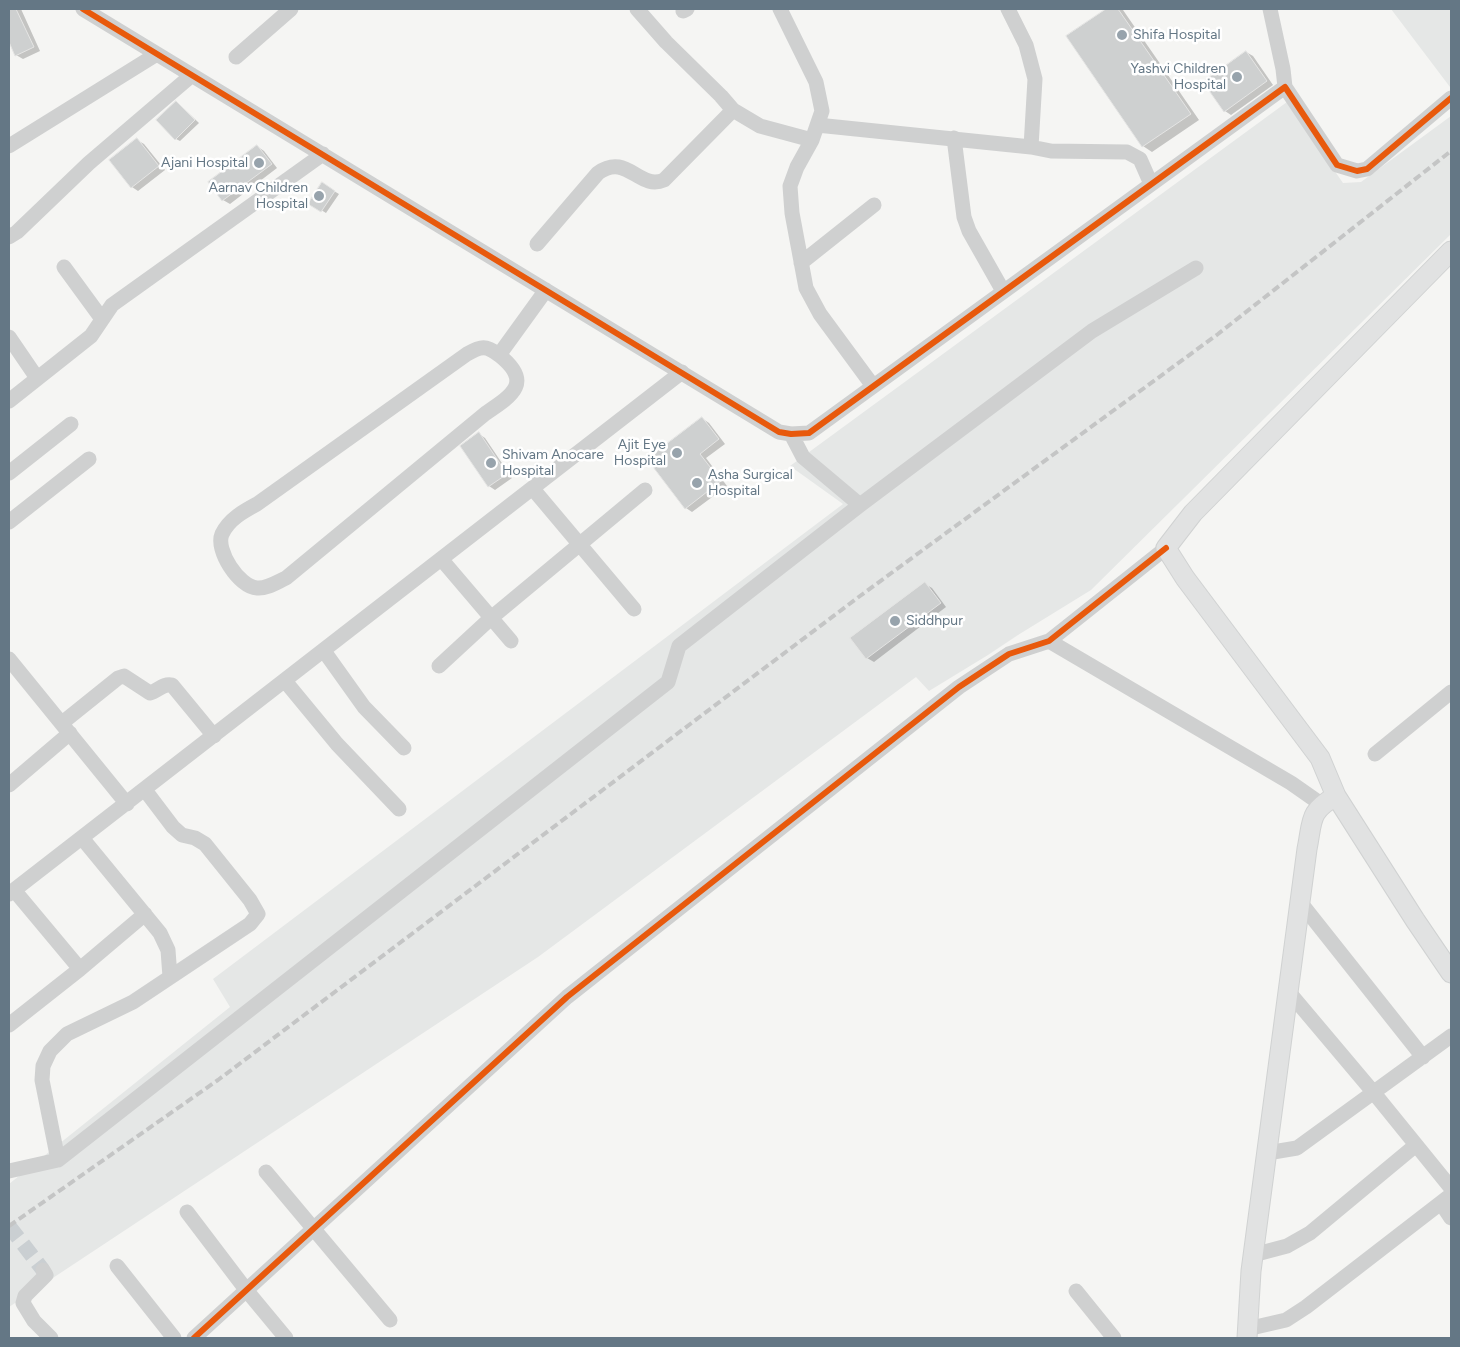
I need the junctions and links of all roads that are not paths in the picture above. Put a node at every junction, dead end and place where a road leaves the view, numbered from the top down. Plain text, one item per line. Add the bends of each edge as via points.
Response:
1 (83, 9) edge
2 (291, 9) edge
3 (637, 9) edge
4 (780, 9) edge
5 (1008, 9) edge
6 (1270, 9) edge
7 (156, 54) junction
8 (236, 57) dead end
9 (192, 75) junction
10 (1284, 87) junction
11 (1451, 98) edge
12 (733, 110) junction
13 (817, 125) junction
14 (954, 138) junction
15 (812, 140) junction
16 (9, 146) edge
17 (1031, 147) junction
18 (323, 154) junction
19 (1151, 184) junction
20 (874, 205) dead end
21 (9, 238) edge
22 (537, 244) dead end
23 (1451, 251) edge
24 (801, 263) junction
25 (64, 267) dead end
26 (1196, 268) dead end
27 (546, 290) junction
28 (1003, 292) junction
29 (102, 318) junction
30 (9, 338) edge
31 (500, 355) junction
32 (682, 372) junction
33 (37, 378) junction
34 (873, 386) junction
35 (9, 401) edge
36 (71, 424) dead end
37 (791, 434) junction
38 (89, 459) dead end
39 (9, 473) edge
40 (533, 489) junction
41 (644, 490) dead end
42 (860, 505) junction
43 (9, 522) edge
44 (579, 544) junction
45 (1166, 548) junction
46 (442, 560) junction
47 (634, 609) dead end
48 (491, 618) junction
49 (510, 641) dead end
50 (1049, 641) junction
51 (324, 651) junction
52 (9, 659) edge
53 (439, 666) dead end
54 (285, 681) junction
55 (1451, 692) edge
56 (66, 728) junction
57 (214, 736) junction
58 (404, 748) dead end
59 (1375, 754) dead end
60 (9, 785) edge
61 (144, 790) junction
62 (1328, 800) junction
63 (127, 804) junction
64 (399, 809) dead end
65 (82, 838) junction
66 (11, 892) edge
67 (1300, 902) junction
68 (145, 914) junction
69 (80, 969) junction
70 (1451, 973) edge
71 (170, 977) junction
72 (1288, 992) junction
73 (9, 1025) edge
74 (1451, 1036) edge
75 (1423, 1057) junction
76 (1374, 1093) junction
77 (1416, 1145) junction
78 (1267, 1153) junction
79 (58, 1160) junction
80 (9, 1171) edge
81 (266, 1172) dead end
82 (1451, 1188) edge
83 (1446, 1199) edge
84 (187, 1212) dead end
85 (1451, 1218) edge
86 (313, 1229) junction
87 (1253, 1255) junction
88 (117, 1266) dead end
89 (43, 1270) dead end
90 (246, 1290) junction
91 (1076, 1291) dead end
92 (390, 1320) dead end
93 (1247, 1334) edge
94 (51, 1338) edge
95 (174, 1338) edge
96 (194, 1338) edge
97 (286, 1338) edge
98 (1114, 1338) edge

1 - 7 street
2 - 8 street
3 - 12 street
4 - 13 street via 816,82 822,111
5 - 17 street via 1026,45 1034,78
6 - 10 street
7 - 9 street
7 - 16 street
9 - 18 street
9 - 21 street via 89,163
10 - 11 street via 1337,165 1357,171 1367,169
10 - 19 street
12 - 15 street via 760,126
12 - 22 street via 664,180 657,183 617,166 598,172
13 - 14 street
13 - 15 street
14 - 17 street
14 - 28 street via 964,217
15 - 24 street via 790,186
17 - 19 street via 1051,151 1127,152 1140,159
18 - 27 street
18 - 29 street via 112,305
19 - 28 street
20 - 24 street
23 - 45 main road via 1194,514
24 - 34 street via 806,288 820,314
25 - 29 street
26 - 42 street via 1092,331
27 - 31 street
27 - 32 street
28 - 34 street
29 - 33 street via 91,336
30 - 33 street
31 - 31 street via 489,348 478,348 467,354 238,515 221,535 221,549 234,572 246,585 256,588 286,578 486,413 510,397 516,388 517,376 512,364
32 - 37 street via 779,432
32 - 40 street
33 - 35 street
34 - 37 street via 809,433
36 - 39 street
37 - 42 street via 803,457
38 - 43 street
40 - 44 street
40 - 46 street
41 - 44 street
42 - 79 street via 679,646 668,682
44 - 47 street
44 - 48 street
45 - 50 street
45 - 62 main road via 1320,758
46 - 48 street
46 - 51 street
48 - 49 street
48 - 53 street
50 - 62 street via 1291,783
50 - 86 street via 1009,654 959,687 567,997
51 - 54 street
51 - 58 street via 364,706
52 - 56 street
54 - 57 street
54 - 64 street
55 - 59 street
56 - 57 street via 118,678 124,676 150,693 164,685 172,686
56 - 60 street
56 - 63 street
57 - 61 street
61 - 63 street
61 - 71 street via 182,835 205,844 258,914 250,924
62 - 67 main road via 1314,813
62 - 70 main road
63 - 65 street
65 - 66 street
65 - 68 street
66 - 69 street
67 - 72 main road
67 - 75 street
68 - 69 street
68 - 71 street via 168,950
69 - 73 street
71 - 79 street via 134,1002 67,1034 50,1051 43,1066 42,1080
72 - 76 street
72 - 78 main road
74 - 75 street
75 - 76 street
76 - 77 street
76 - 78 street via 1297,1148
77 - 82 street
77 - 87 street via 1310,1233 1287,1246
78 - 87 main road
79 - 80 street
81 - 86 street
83 - 85 street
83 - 93 street via 1306,1307 1286,1320
84 - 90 street
86 - 90 street
86 - 92 street
87 - 93 main road
88 - 95 street
89 - 94 street via 46,1275 25,1296 24,1303 34,1321
90 - 96 street
90 - 97 street
91 - 98 street

